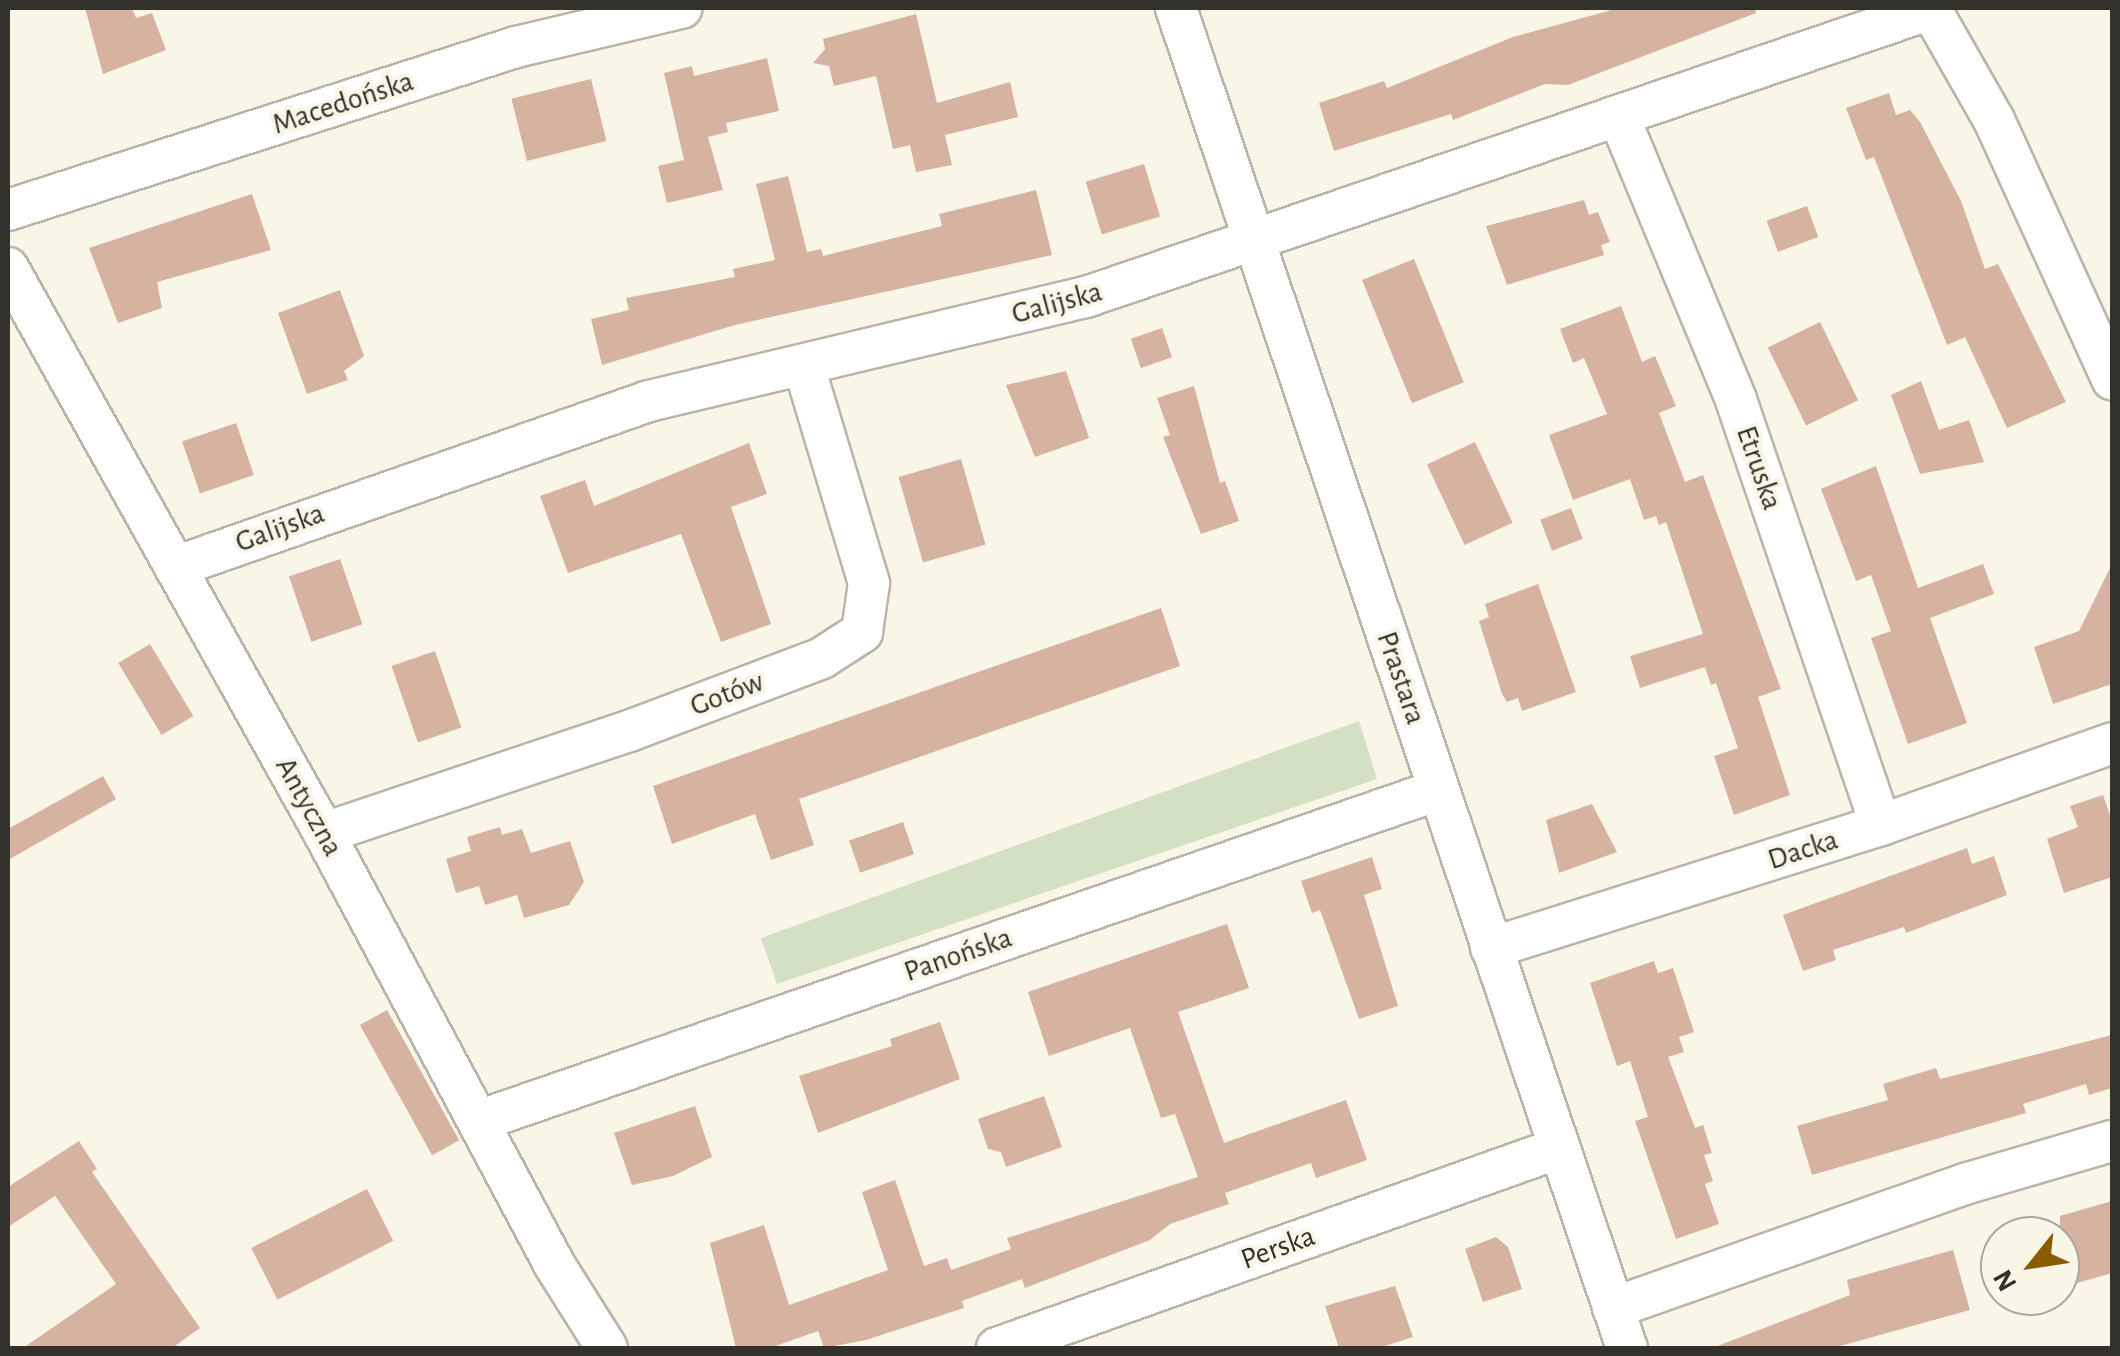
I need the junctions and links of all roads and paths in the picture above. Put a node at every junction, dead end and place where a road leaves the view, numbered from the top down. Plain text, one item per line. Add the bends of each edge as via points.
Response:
1 (682, 8) edge
2 (1176, 8) edge
3 (1931, 8) edge
4 (1619, 117) junction
5 (8, 210) edge
6 (1254, 241) junction
7 (8, 268) edge
8 (804, 366) junction
9 (2112, 379) edge
10 (175, 567) junction
11 (2112, 743) edge
12 (1438, 790) junction
13 (1882, 825) junction
14 (324, 833) junction
15 (1491, 948) junction
16 (478, 1121) junction
17 (2112, 1141) edge
18 (1559, 1148) junction
19 (1613, 1308) junction
20 (607, 1348) edge
21 (998, 1348) edge
22 (1627, 1348) edge

1 - 5 street, Macedońska via 516,47
2 - 6 street, Prastara
3 - 4 street, Galijska
3 - 9 street via 1994,120
4 - 6 street, Galijska
4 - 13 street, Etruska via 1736,400
6 - 8 street, Galijska via 1086,297
6 - 12 street, Prastara
7 - 10 street, Antyczna
8 - 10 street, Galijska via 568,426
8 - 14 street, Gotów via 868,583 862,632 822,658 629,732
10 - 14 street, Antyczna
11 - 13 street, Dacka
12 - 15 street, Prastara
12 - 16 street, Panońska
13 - 15 street, Dacka
14 - 16 street, Antyczna
15 - 18 street, Prastara
16 - 20 street, Antyczna
17 - 19 street via 1968,1183
18 - 19 street, Prastara
18 - 21 street, Perska
19 - 22 street, Prastara

